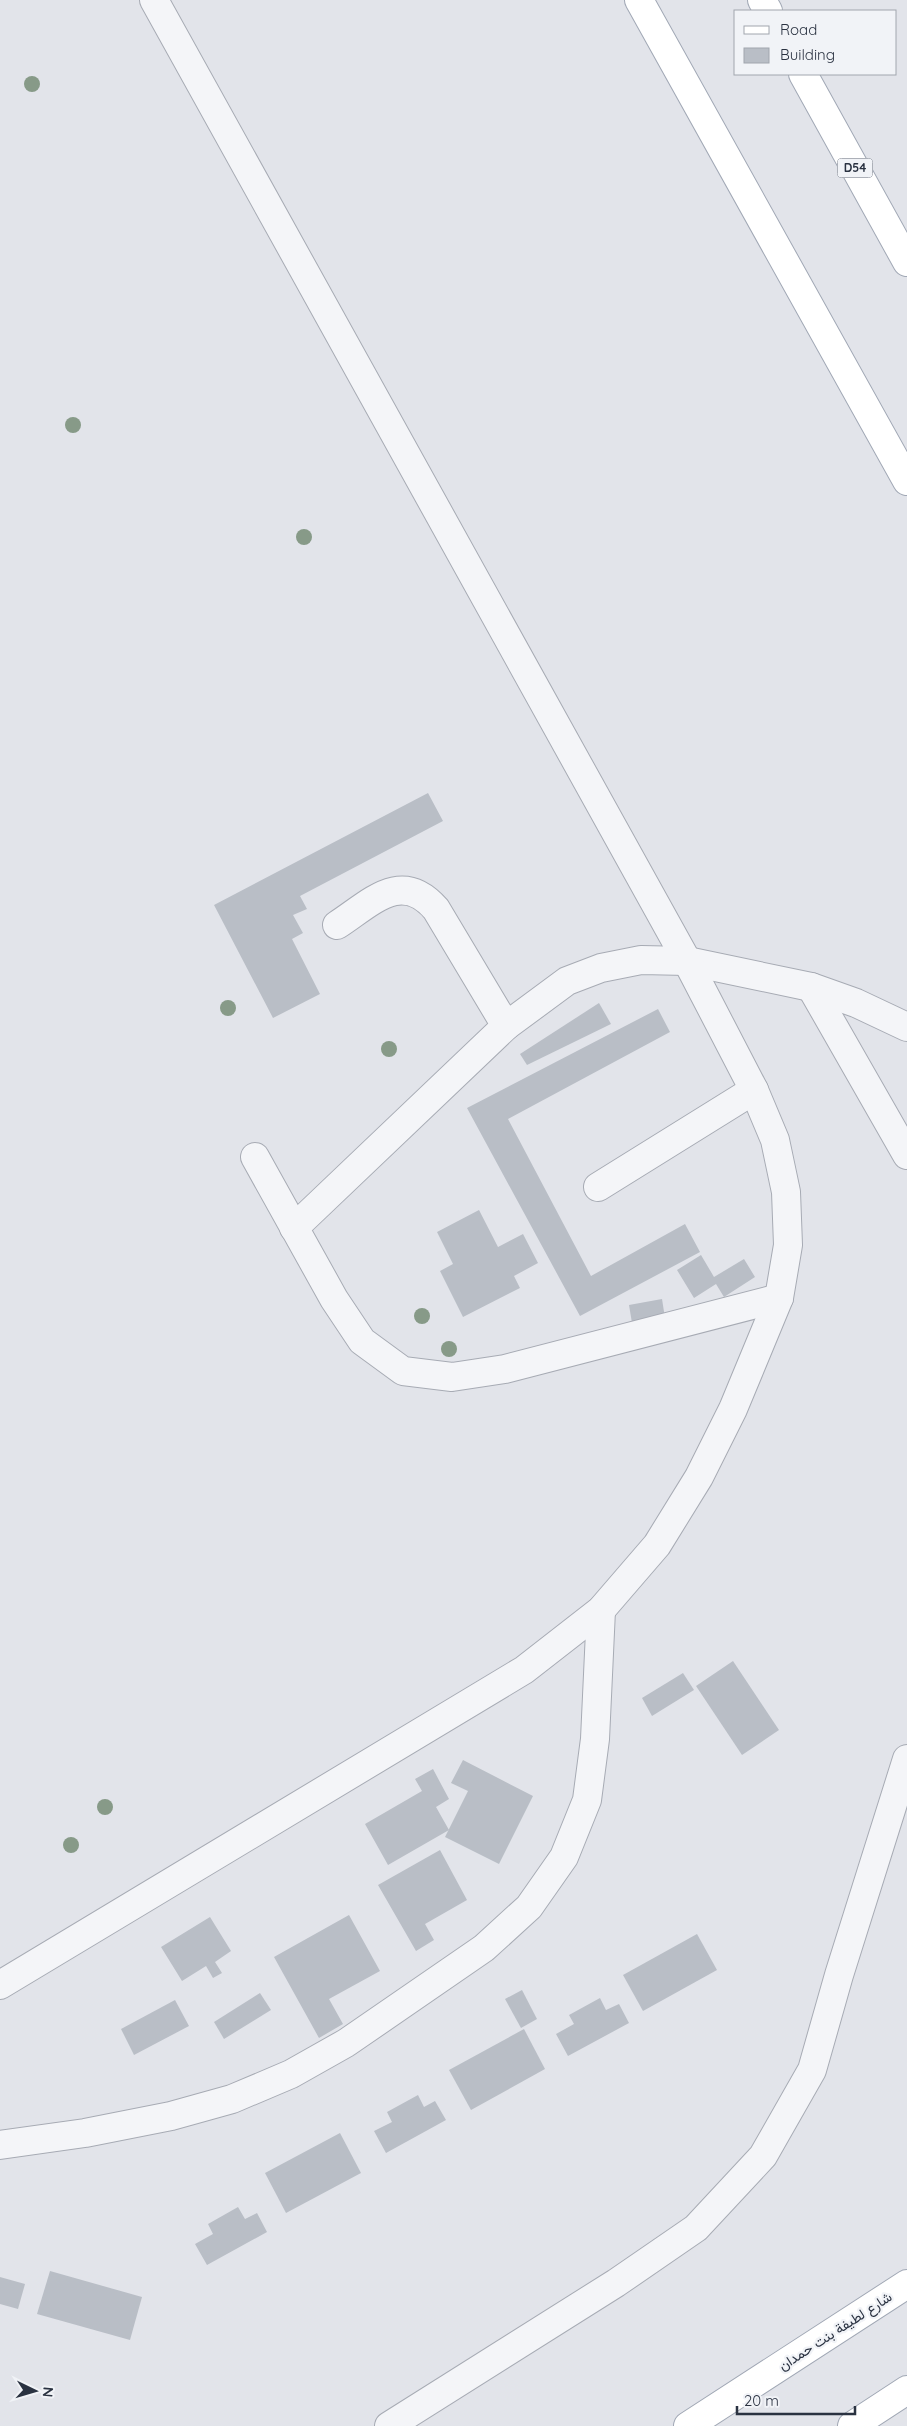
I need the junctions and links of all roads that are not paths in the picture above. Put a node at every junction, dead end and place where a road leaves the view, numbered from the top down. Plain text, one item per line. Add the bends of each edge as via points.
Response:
1 (154, 0) edge
2 (639, 0) edge
3 (804, 75) edge
4 (907, 262) edge
5 (907, 481) edge
6 (337, 925) dead end
7 (687, 960) junction
8 (812, 988) junction
9 (506, 1026) junction
10 (907, 1027) edge
11 (754, 1090) junction
12 (907, 1155) edge
13 (255, 1157) dead end
14 (598, 1188) dead end
15 (294, 1228) junction
16 (779, 1298) junction
17 (601, 1610) junction
18 (907, 1759) edge
19 (0, 1985) edge
20 (0, 2145) edge
21 (907, 2284) edge
22 (907, 2390) edge
23 (389, 2426) edge
24 (688, 2426) edge
25 (852, 2426) edge

1 - 7 lane
2 - 5 main road
3 - 4 main road, D54
6 - 9 lane via 391,891 408,890 424,896 436,909
7 - 8 lane
7 - 9 lane via 641,960 601,968 567,981
7 - 11 lane
8 - 10 lane via 856,1003
8 - 12 lane
9 - 15 lane
11 - 14 lane
11 - 16 lane via 775,1140 786,1192 788,1245
13 - 15 lane
15 - 16 lane via 362,1341 403,1370 452,1377 505,1369
16 - 17 lane via 733,1409 699,1477 657,1545
17 - 19 lane via 524,1670
17 - 20 lane via 595,1739 587,1800 564,1857 529,1907 484,1948 346,2044 291,2074 232,2099 162,2118
18 - 23 lane via 812,2070 763,2156 696,2228 616,2283
21 - 24 main road, شارع لطيفة بنت حمدان
22 - 25 main road

